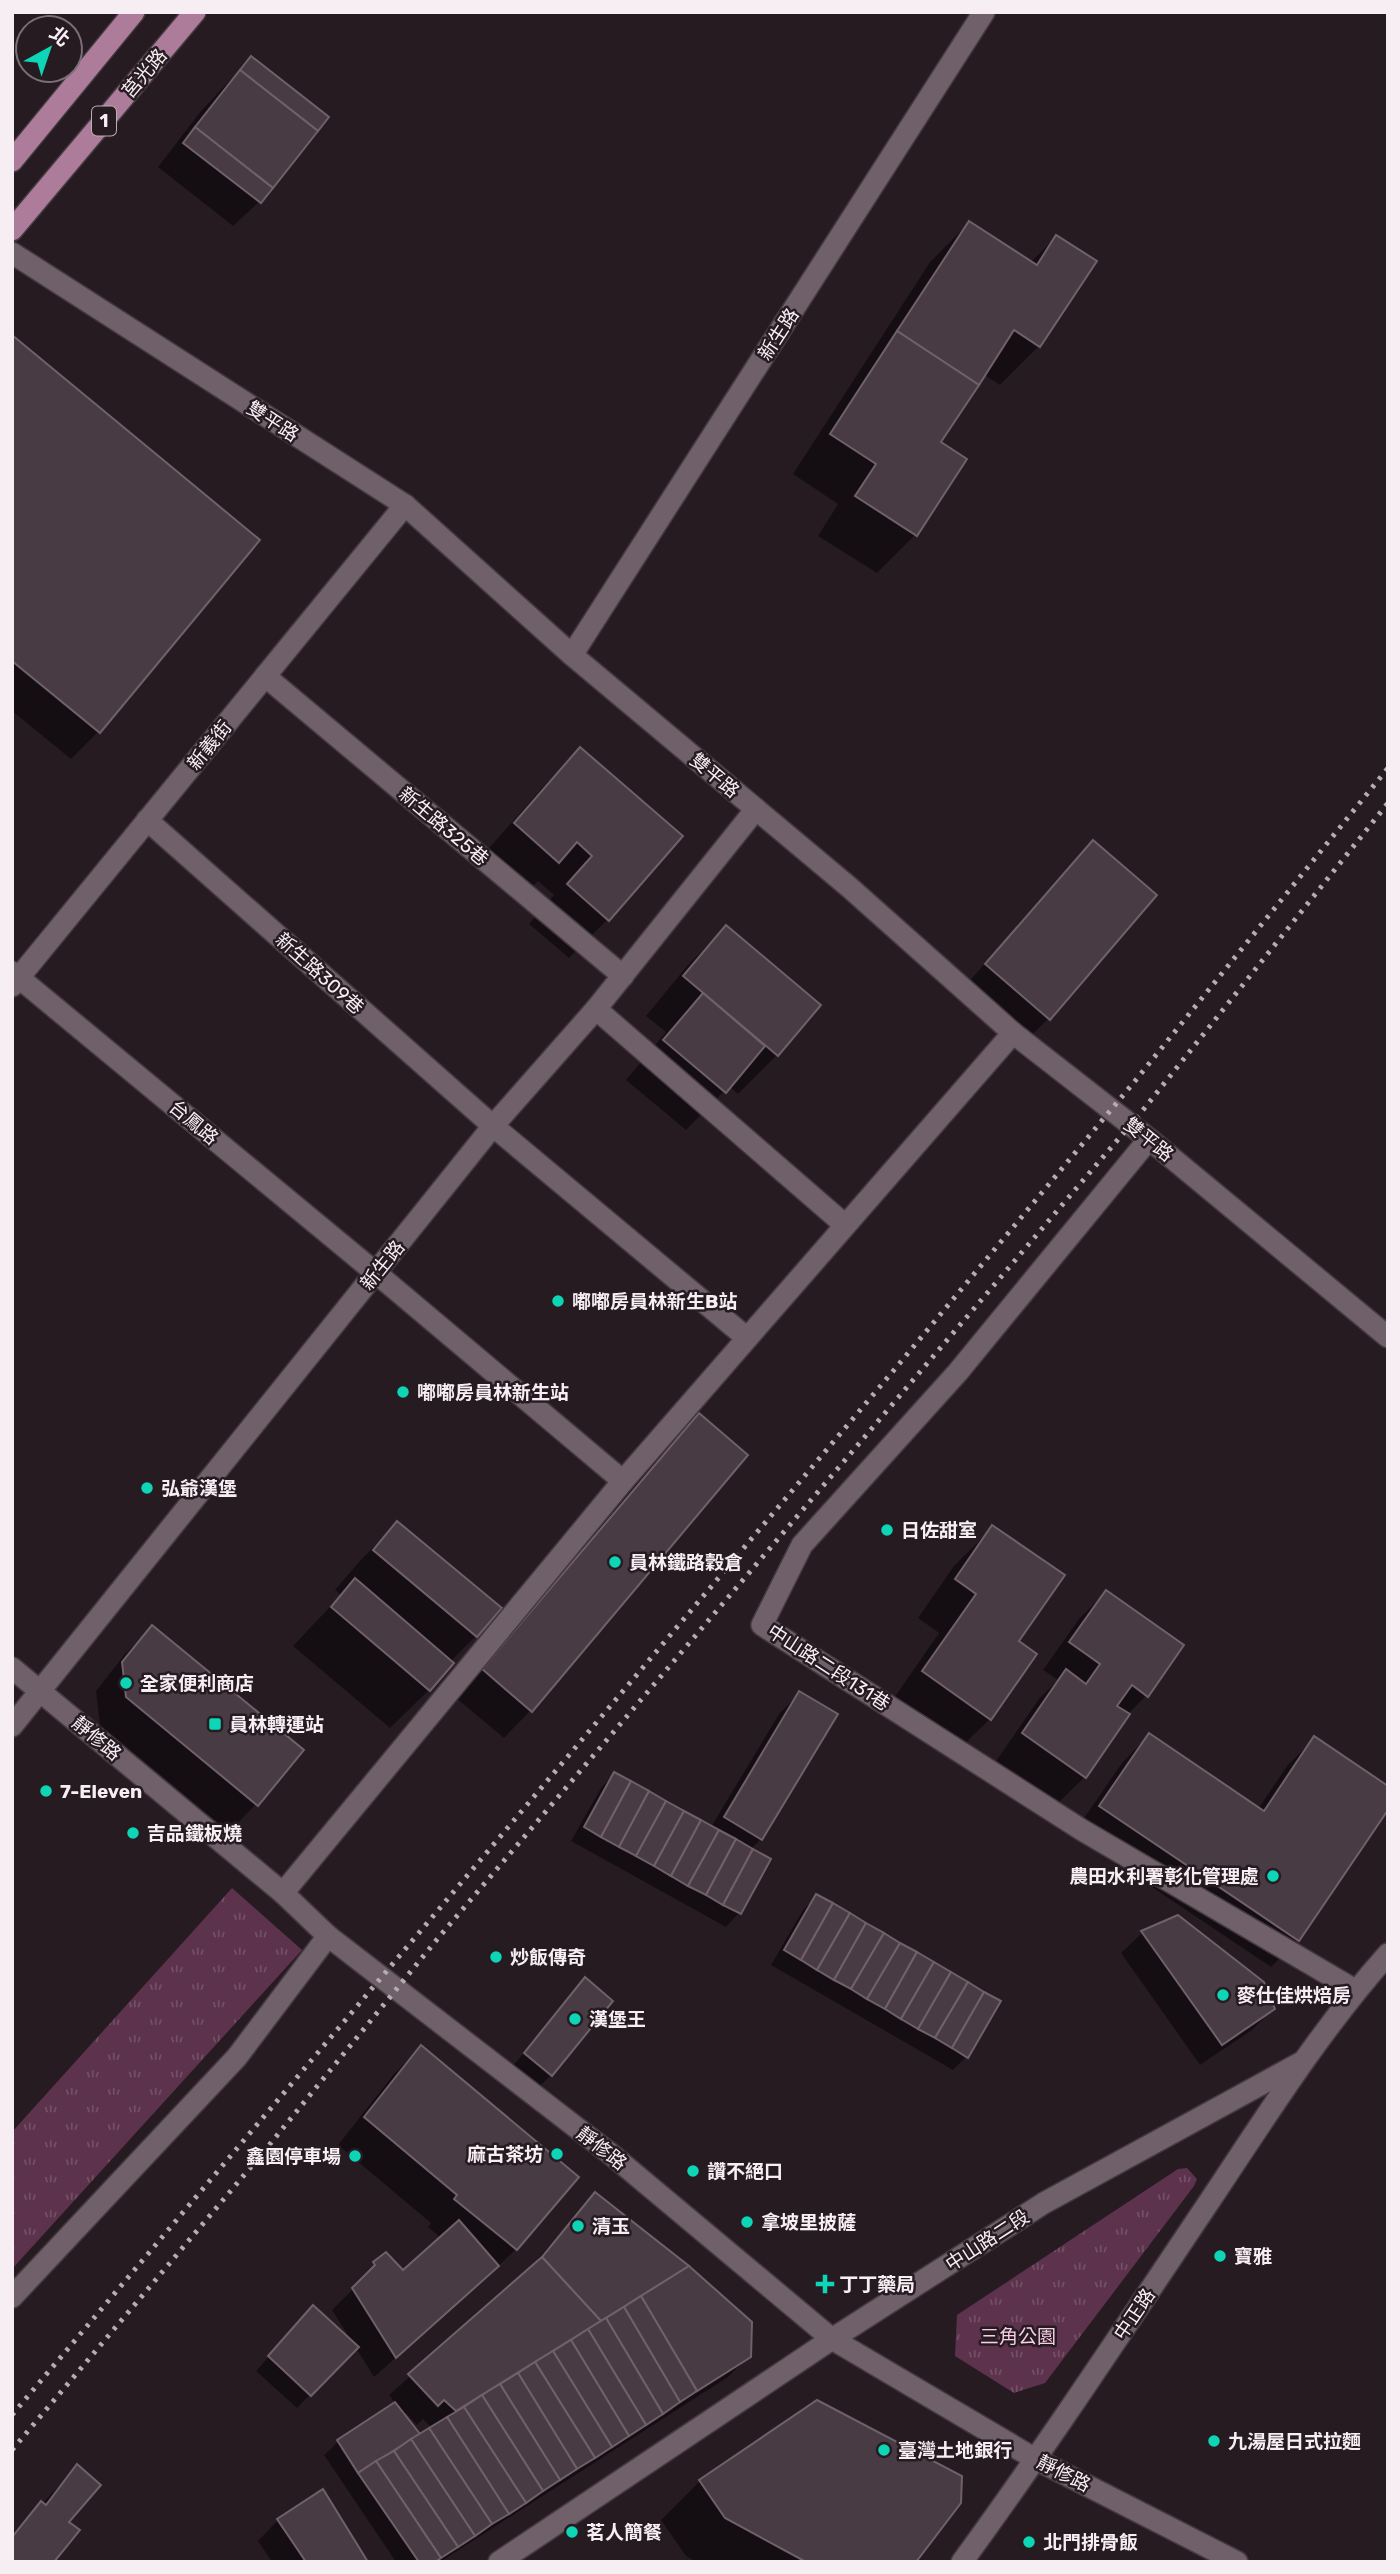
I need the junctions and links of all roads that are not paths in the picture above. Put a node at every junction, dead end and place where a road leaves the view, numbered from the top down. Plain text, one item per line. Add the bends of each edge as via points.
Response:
1 (134, 12) edge
2 (195, 12) edge
3 (984, 12) edge
4 (12, 161) edge
5 (12, 230) edge
6 (12, 253) edge
7 (404, 505) junction
8 (572, 655) junction
9 (265, 676) junction
10 (756, 809) junction
11 (148, 820) junction
12 (623, 976) junction
13 (15, 978) edge
14 (596, 1009) junction
15 (1013, 1033) junction
16 (493, 1126) junction
17 (1149, 1139) junction
18 (845, 1225) junction
19 (376, 1273) junction
20 (1388, 1337) edge
21 (747, 1338) junction
22 (623, 1481) junction
23 (12, 1668) edge
24 (40, 1691) junction
25 (12, 1726) edge
26 (283, 1893) junction
27 (328, 1936) junction
28 (1388, 1954) edge
29 (1355, 1990) junction
30 (1302, 2062) junction
31 (12, 2297) edge
32 (832, 2339) junction
33 (1037, 2460) junction
34 (499, 2562) edge
35 (962, 2562) edge
36 (1237, 2562) edge

1 - 4 main road, 1
2 - 5 main road, 莒光路 / 1
3 - 8 street, 新生路
6 - 7 street, 雙平路
7 - 8 street, 雙平路
7 - 9 street, 新義街
8 - 10 street, 雙平路
9 - 11 street, 新義街
9 - 12 street, 新生路325巷
10 - 12 street, 新生路
10 - 15 street, 雙平路
11 - 13 street, 新義街
11 - 16 street, 新生路309巷
12 - 14 street, 新生路
13 - 19 street, 台鳳路
14 - 16 street, 新生路
14 - 18 street
15 - 17 street, 雙平路
15 - 18 street
16 - 19 street, 新生路
16 - 21 street, 新生路309巷
17 - 20 street, 雙平路
17 - 29 street, 中山路二段131巷 via 958,1372 802,1545 762,1625 1082,1830
18 - 21 street
19 - 22 street, 台鳳路
19 - 24 street, 新生路
21 - 22 street
22 - 26 street
23 - 24 street, 靜修路
24 - 25 street, 新生路
24 - 26 street, 靜修路
26 - 27 street, 靜修路
27 - 31 street via 237,2057
27 - 32 street, 靜修路 via 612,2155
28 - 29 street, 中山路二段
29 - 30 street, 中山路二段
30 - 32 street, 中山路二段 via 1044,2203
30 - 33 street, 中正路
32 - 33 street, 靜修路
32 - 34 street, 中山路二段
33 - 35 street, 中正路
33 - 36 street, 靜修路

